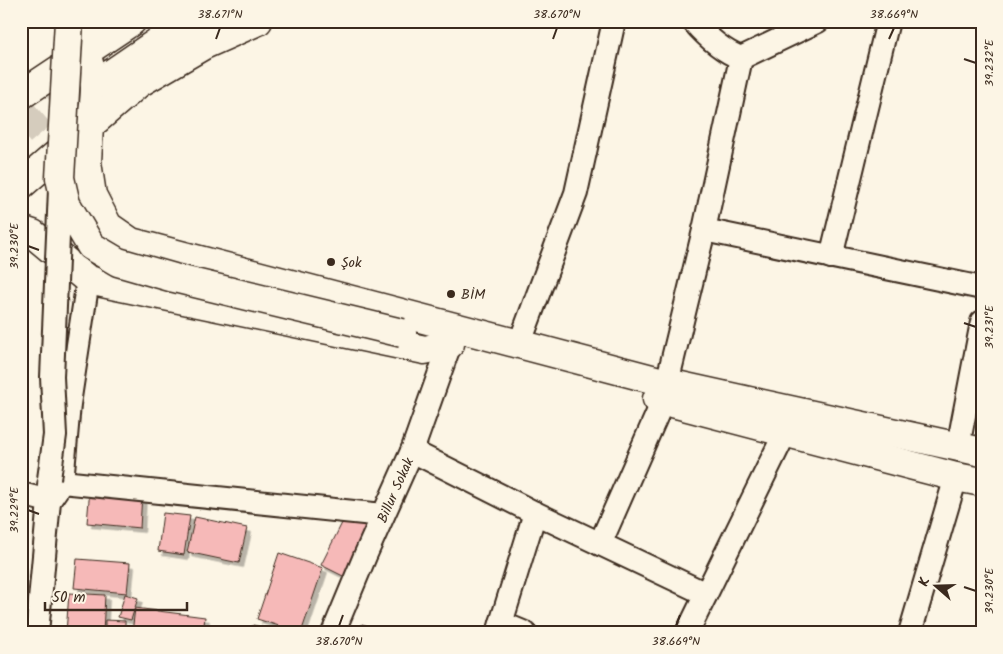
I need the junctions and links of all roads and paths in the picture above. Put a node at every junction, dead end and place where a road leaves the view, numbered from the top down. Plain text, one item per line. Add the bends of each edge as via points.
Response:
1 (69, 21) edge
2 (76, 21) edge
3 (92, 21) edge
4 (132, 21) edge
5 (166, 21) edge
6 (202, 21) edge
7 (258, 21) edge
8 (614, 21) edge
9 (693, 21) edge
10 (818, 21) edge
11 (888, 21) edge
12 (86, 52) junction
13 (112, 55) tunnel mouth
14 (741, 58) junction
15 (50, 76) junction
16 (102, 80) tunnel mouth
17 (21, 95) edge
18 (89, 126) junction
19 (35, 177) edge
20 (21, 230) edge
21 (704, 230) junction
22 (831, 257) junction
23 (88, 280) junction
24 (982, 288) edge
25 (982, 322) edge
26 (450, 344) junction
27 (518, 345) junction
28 (665, 392) junction
29 (785, 433) junction
30 (970, 450) edge
31 (412, 451) junction
32 (969, 479) edge
33 (53, 487) junction
34 (21, 494) edge
35 (535, 514) junction
36 (383, 515) junction
37 (600, 544) junction
38 (706, 594) junction
39 (500, 628) edge
40 (37, 633) edge
41 (333, 633) edge
42 (525, 633) edge
43 (687, 633) edge
44 (910, 633) edge

1 - 19 main road, bridge
2 - 15 main road
3 - 12 main road
4 - 12 main road
5 - 13 main road
6 - 16 main road via 156,43
7 - 18 main road via 171,62 138,83
8 - 27 street via 576,193
9 - 14 street via 703,33
10 - 14 street
11 - 22 street
12 - 15 main road
12 - 18 main road via 95,86
14 - 21 street
15 - 17 main road
18 - 19 main road
18 - 27 main road via 87,162 92,196 108,226 131,242
19 - 26 main road, bridge via 66,204 91,246 118,262
19 - 33 street, bridge via 52,377
20 - 23 main road via 33,234
21 - 22 street
21 - 28 street
22 - 24 street
23 - 26 main road via 425,350
23 - 33 street
25 - 30 street
26 - 28 main road
26 - 31 street, Billur Sokak
27 - 28 main road
28 - 29 main road
28 - 30 main road
28 - 37 street
29 - 32 main road
29 - 38 street
31 - 35 street
31 - 36 street, Billur Sokak
32 - 44 street
33 - 34 street
33 - 36 street
33 - 40 street
35 - 37 street
35 - 39 street
36 - 41 street, Billur Sokak
37 - 38 street
38 - 43 street
39 - 42 street

